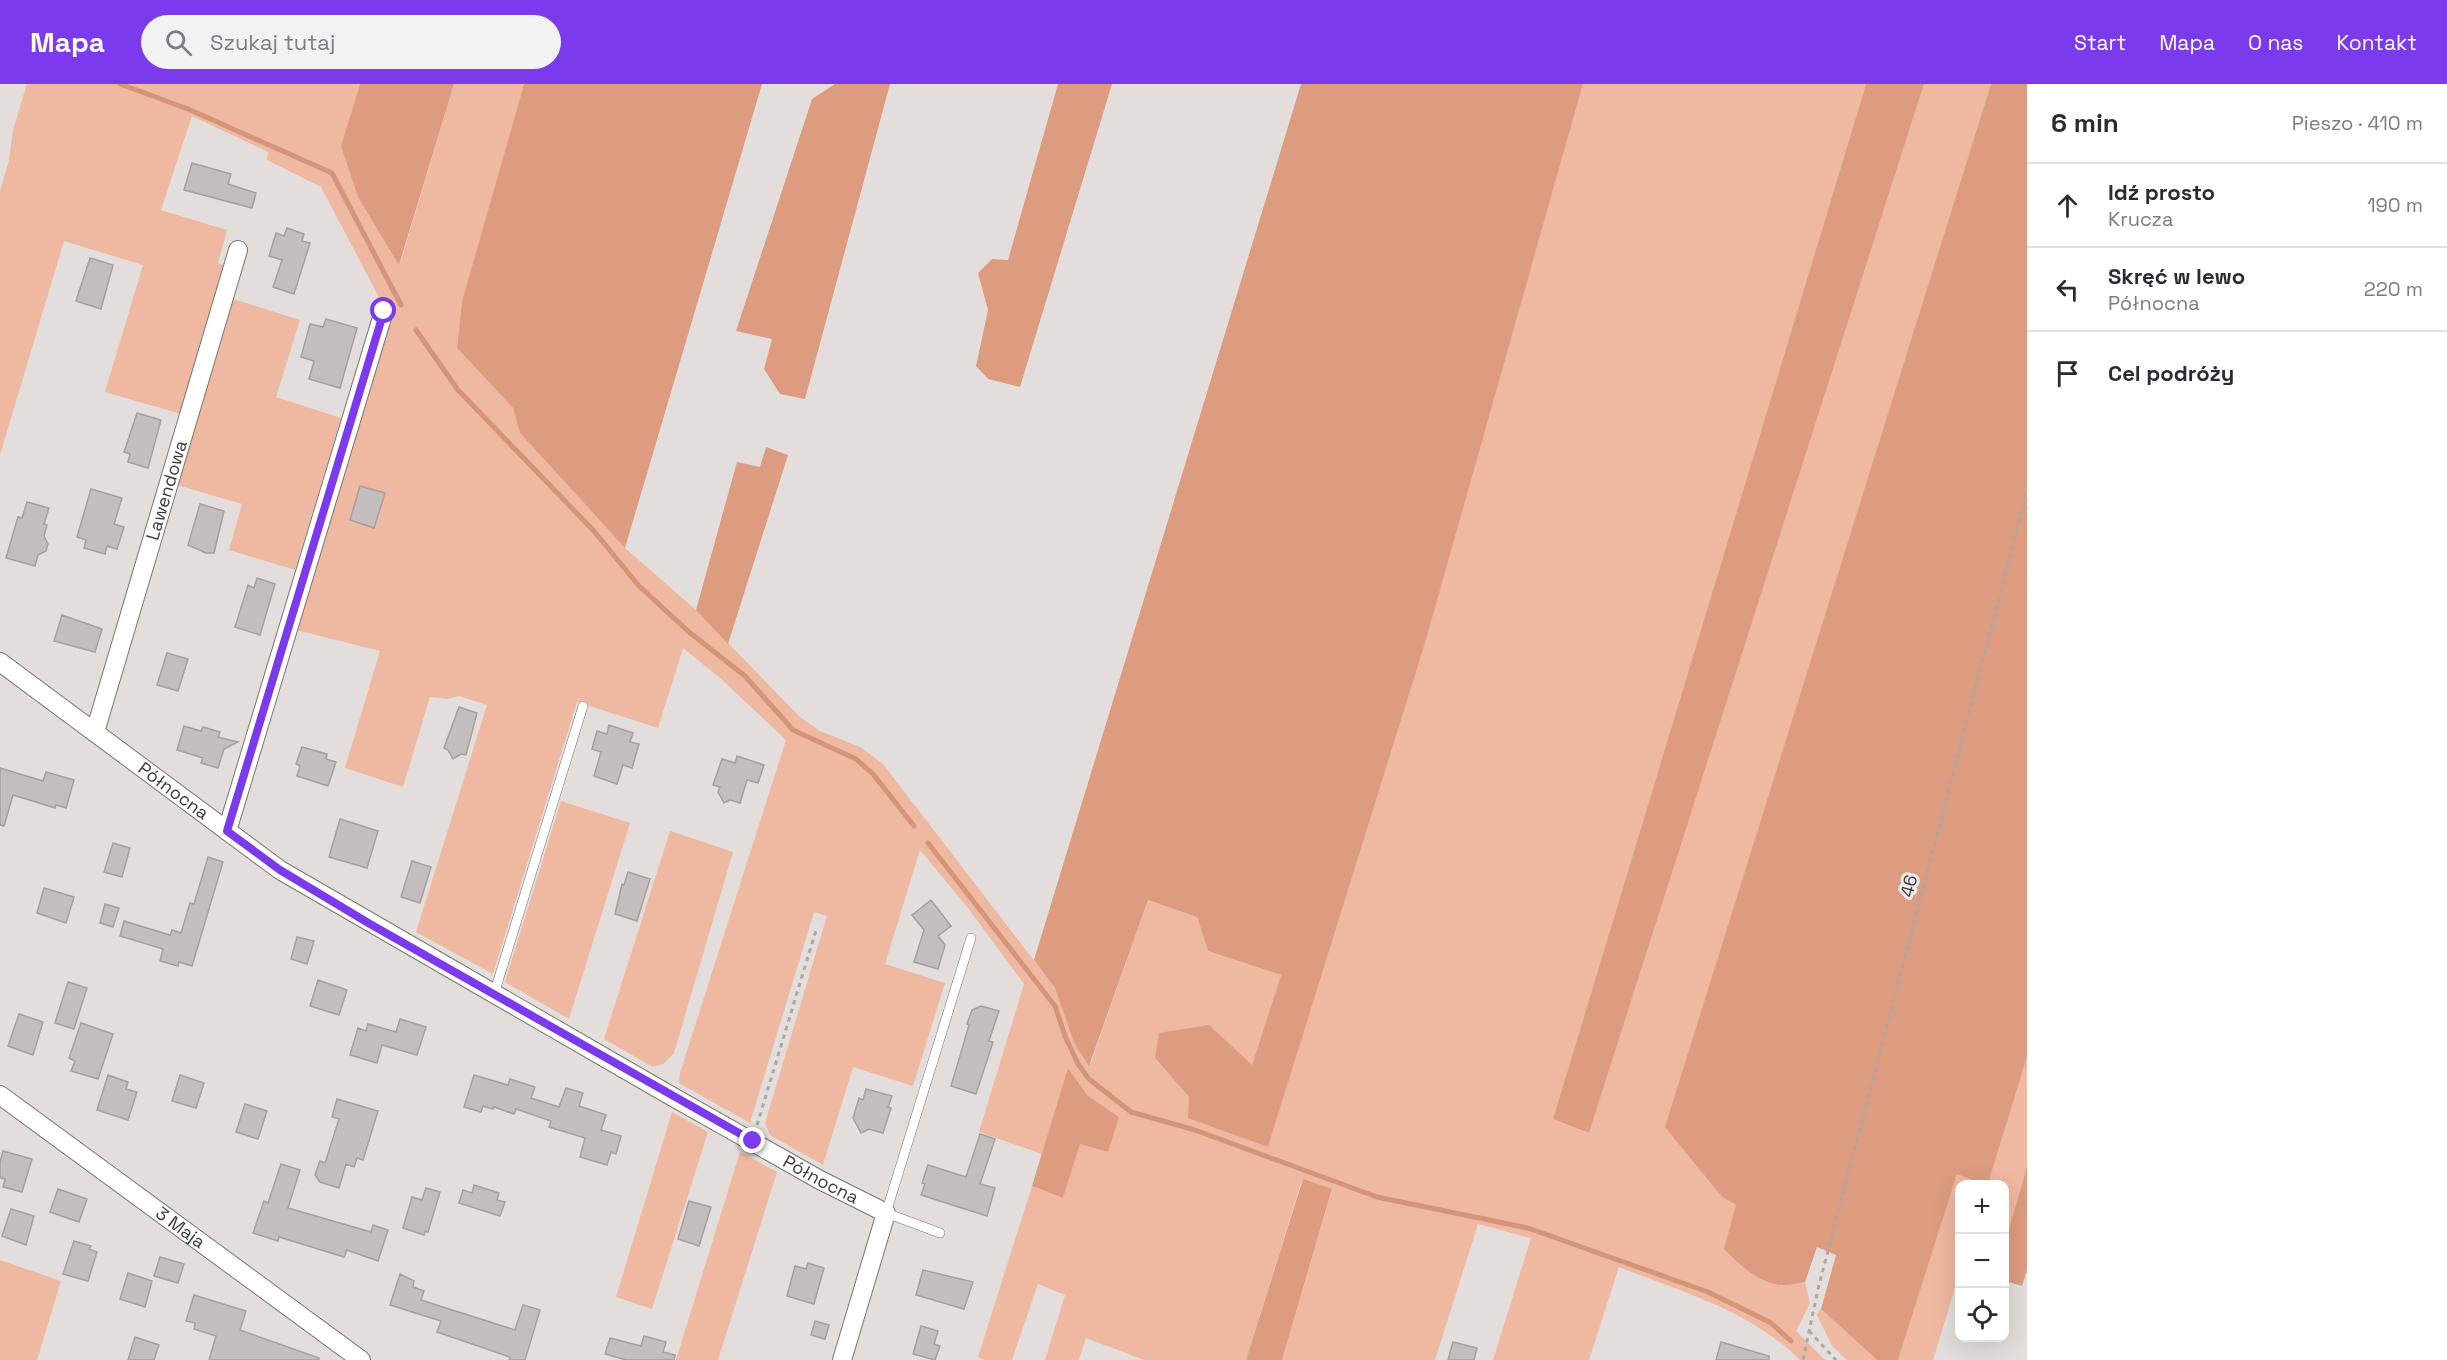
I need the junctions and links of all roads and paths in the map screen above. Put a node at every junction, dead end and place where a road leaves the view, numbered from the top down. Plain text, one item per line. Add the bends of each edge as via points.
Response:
1 (238, 250) dead end
2 (384, 311) dead end
3 (2027, 490) edge
4 (0, 662) edge
5 (583, 706) dead end
6 (95, 732) junction
7 (227, 831) junction
8 (817, 927) dead end
9 (971, 938) dead end
10 (495, 994) junction
11 (0, 1095) edge
12 (753, 1141) junction
13 (886, 1213) junction
14 (940, 1233) dead end
15 (1809, 1331) junction
16 (361, 1360) edge
17 (842, 1360) edge
18 (1803, 1360) edge
19 (1836, 1360) edge

1 - 6 street, Lawendowa
2 - 7 street
3 - 15 path, 46
4 - 6 street, Północna
5 - 10 lane
6 - 7 street, Północna
7 - 10 street, Północna via 280,870
8 - 12 path
9 - 13 lane
10 - 12 street, Północna
11 - 16 street, 3 Maja
12 - 13 street, Północna
13 - 14 lane, Północna
13 - 17 street
15 - 18 path, 46
15 - 19 path

